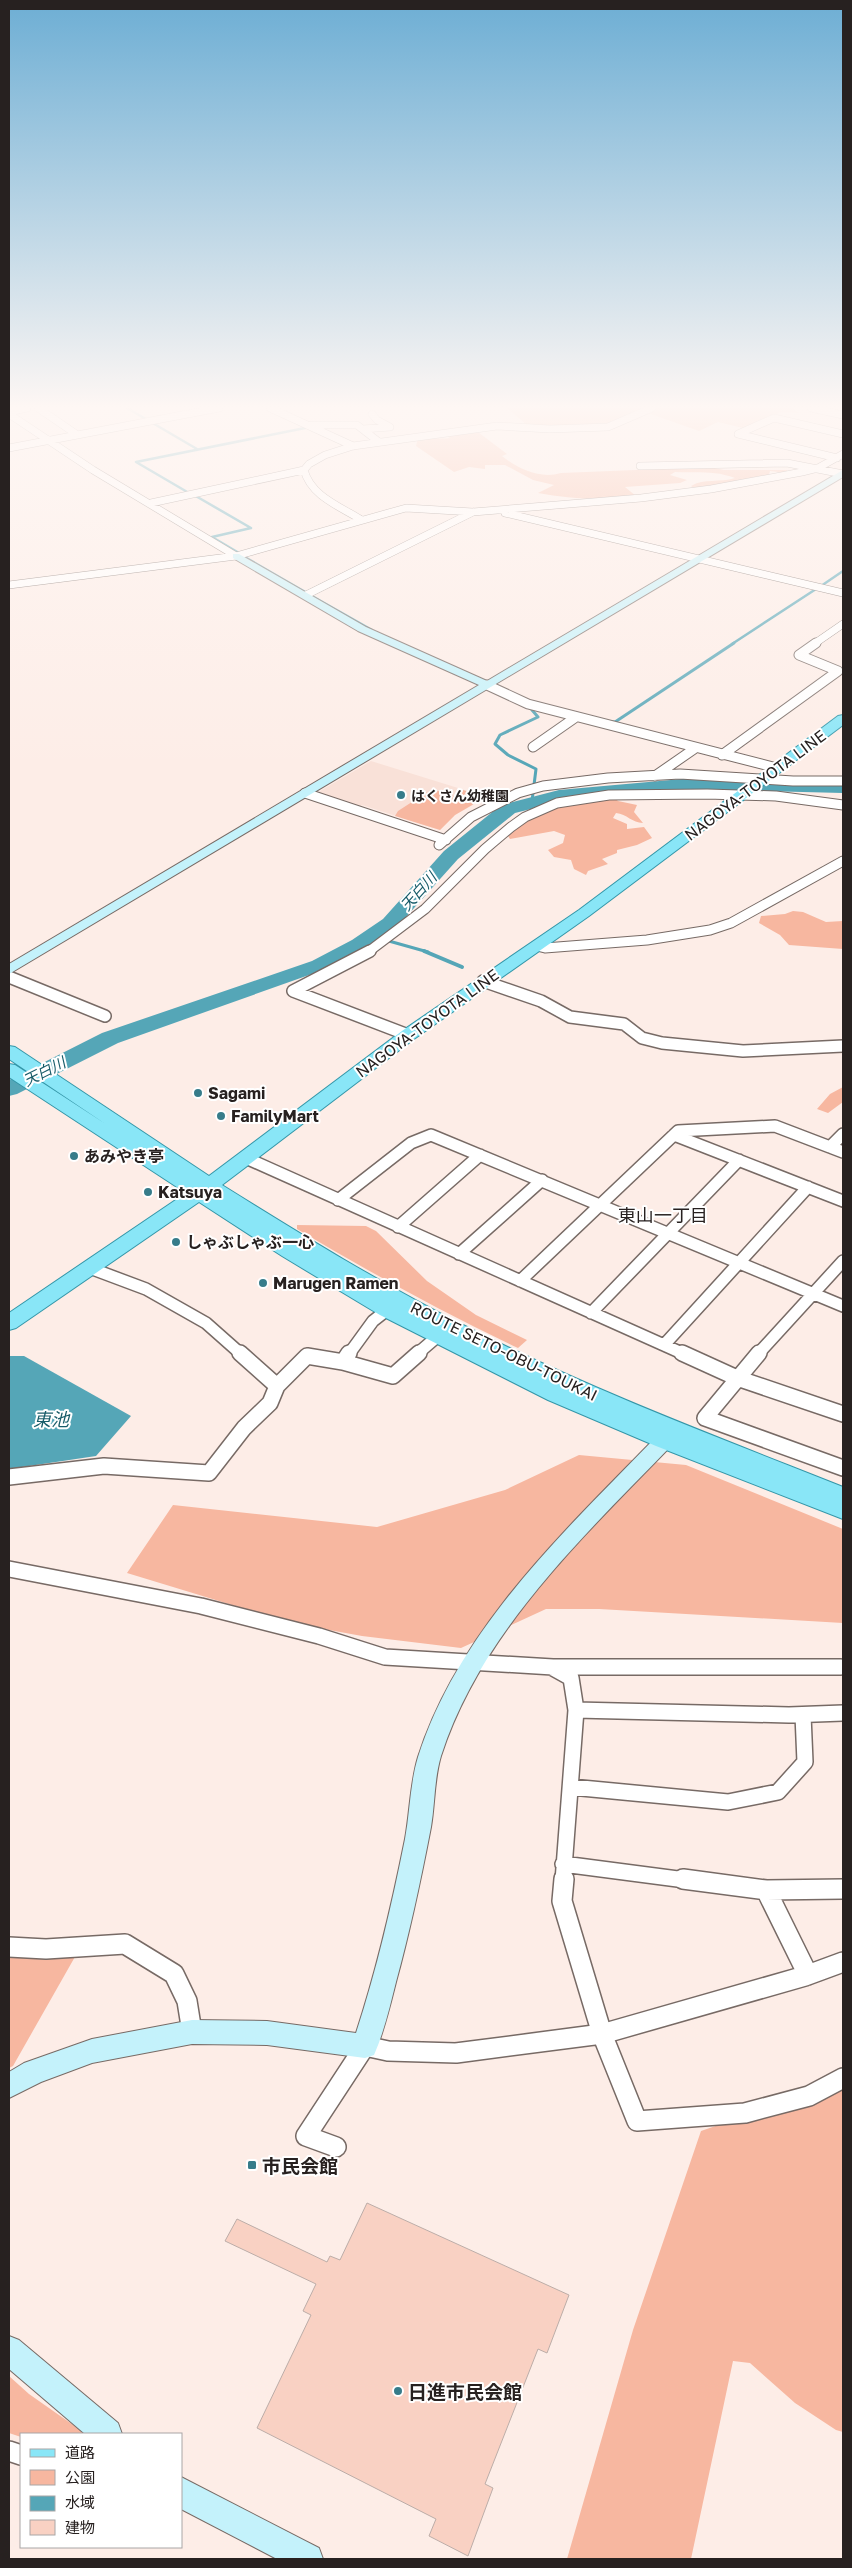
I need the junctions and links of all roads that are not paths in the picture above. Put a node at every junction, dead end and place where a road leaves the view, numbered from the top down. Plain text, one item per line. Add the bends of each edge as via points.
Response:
1 (190, 528) edge
2 (330, 528) edge
3 (441, 528) edge
4 (570, 528) edge
5 (754, 528) edge
6 (236, 556) junction
7 (700, 559) junction
8 (9, 585) edge
9 (843, 593) edge
10 (306, 595) junction
11 (843, 624) edge
12 (487, 685) junction
13 (576, 717) junction
14 (843, 719) edge
15 (533, 747) dead end
16 (694, 749) junction
17 (722, 755) junction
18 (777, 768) junction
19 (655, 776) junction
20 (763, 780) junction
21 (843, 781) edge
22 (306, 793) junction
23 (743, 794) junction
24 (843, 805) edge
25 (843, 861) edge
26 (537, 946) junction
27 (9, 970) edge
28 (9, 977) edge
29 (483, 981) junction
30 (105, 1016) dead end
31 (408, 1035) junction
32 (843, 1046) edge
33 (9, 1051) edge
34 (16, 1065) edge
35 (843, 1134) edge
36 (674, 1135) junction
37 (830, 1147) junction
38 (843, 1152) edge
39 (480, 1155) junction
40 (246, 1158) junction
41 (739, 1160) junction
42 (542, 1180) junction
43 (808, 1187) junction
44 (205, 1188) junction
45 (338, 1200) junction
46 (843, 1201) edge
47 (601, 1205) junction
48 (398, 1227) junction
49 (670, 1233) junction
50 (459, 1254) junction
51 (843, 1261) edge
52 (739, 1262) junction
53 (90, 1268) junction
54 (520, 1281) junction
55 (814, 1293) junction
56 (843, 1306) edge
57 (387, 1310) junction
58 (591, 1313) junction
59 (9, 1323) edge
60 (438, 1336) junction
61 (664, 1345) junction
62 (343, 1362) junction
63 (737, 1378) junction
64 (277, 1386) junction
65 (843, 1414) edge
66 (664, 1441) junction
67 (843, 1468) edge
68 (9, 1477) edge
69 (843, 1496) edge
70 (843, 1511) edge
71 (9, 1570) edge
72 (474, 1664) junction
73 (553, 1667) junction
74 (841, 1667) dead end
75 (576, 1710) junction
76 (843, 1713) edge
77 (803, 1715) junction
78 (571, 1787) junction
79 (563, 1864) junction
80 (843, 1889) edge
81 (766, 1890) junction
82 (9, 1947) edge
83 (843, 1962) edge
84 (808, 1975) junction
85 (192, 2032) junction
86 (602, 2034) junction
87 (365, 2046) junction
88 (843, 2078) edge
89 (9, 2086) edge
90 (336, 2147) dead end
91 (9, 2350) edge
92 (106, 2433) edge
93 (182, 2493) edge
94 (308, 2559) edge

1 - 6 street
2 - 6 street
3 - 10 street
4 - 7 street
5 - 7 street
6 - 8 street
6 - 10 street
7 - 9 street
7 - 12 street
10 - 12 street via 362,629
11 - 17 street via 799,655 838,671
12 - 13 street via 528,704
12 - 22 street
13 - 15 street
13 - 16 street
14 - 18 main road, NAGOYA-TOYOTA LINE
16 - 17 street
16 - 19 street
17 - 18 street
18 - 20 main road, NAGOYA-TOYOTA LINE
19 - 20 street via 697,775
19 - 22 street via 580,781 518,793 471,817 445,843
20 - 21 street
20 - 23 main road, NAGOYA-TOYOTA LINE
22 - 27 street
23 - 24 street
23 - 26 main road, NAGOYA-TOYOTA LINE
23 - 31 street via 600,796 568,801 537,811 495,840 408,923 349,963 293,991
25 - 26 street via 731,923 710,930 647,940
26 - 29 main road, NAGOYA-TOYOTA LINE
28 - 30 street
29 - 31 main road, NAGOYA-TOYOTA LINE
29 - 32 street via 541,1001 570,1016 624,1024 642,1038 662,1043 743,1051
31 - 40 main road, NAGOYA-TOYOTA LINE
33 - 34 main road, ROUTE SETO-OBU-TOUKAI
34 - 44 main road, ROUTE SETO-OBU-TOUKAI
35 - 37 street
36 - 37 street via 683,1130 775,1126
36 - 41 street
36 - 47 street
37 - 38 street
39 - 42 street
39 - 45 street via 431,1135 411,1143
39 - 48 street
40 - 44 main road, NAGOYA-TOYOTA LINE
40 - 45 street
41 - 43 street
41 - 49 street
42 - 47 street
42 - 50 street
43 - 46 street
43 - 52 street
44 - 53 main road, NAGOYA-TOYOTA LINE
44 - 57 main road, ROUTE SETO-OBU-TOUKAI via 289,1252
44 - 69 main road, ROUTE SETO-OBU-TOUKAI via 406,1304 571,1386
45 - 48 street
47 - 49 street
47 - 54 street
48 - 50 street
49 - 52 street
49 - 58 street
50 - 54 street
51 - 55 street
52 - 55 street
52 - 61 street
53 - 59 main road, NAGOYA-TOYOTA LINE
53 - 64 street via 146,1289 206,1324
54 - 58 street
55 - 56 street
55 - 63 street
57 - 60 main road, ROUTE SETO-OBU-TOUKAI
57 - 62 street via 373,1321
58 - 61 street
60 - 62 street via 393,1376
60 - 66 main road, ROUTE SETO-OBU-TOUKAI via 556,1394
61 - 63 street
62 - 64 street via 307,1356
63 - 65 street
63 - 67 street via 706,1419
64 - 68 street via 270,1403 244,1428 209,1473 104,1466
66 - 70 main road, ROUTE SETO-OBU-TOUKAI
66 - 72 street via 519,1600
71 - 72 street via 201,1606 319,1636 385,1657
72 - 73 street
72 - 87 street via 447,1710 429,1758 420,1826 381,1996
73 - 74 street
73 - 75 street via 571,1678
75 - 77 street
75 - 78 street
76 - 77 street
77 - 78 street via 805,1762 778,1792 728,1802
78 - 79 street
79 - 81 street
79 - 86 street via 562,1901
80 - 81 street
81 - 84 street
82 - 85 street via 46,1949 125,1944 174,1974 187,2000
83 - 84 street
84 - 86 street
85 - 87 street via 267,2033
85 - 89 street via 92,2051 33,2072
86 - 87 street via 456,2053 388,2051
86 - 88 street via 636,2121 745,2113 809,2096
87 - 90 street via 306,2136
91 - 92 street
93 - 94 street

